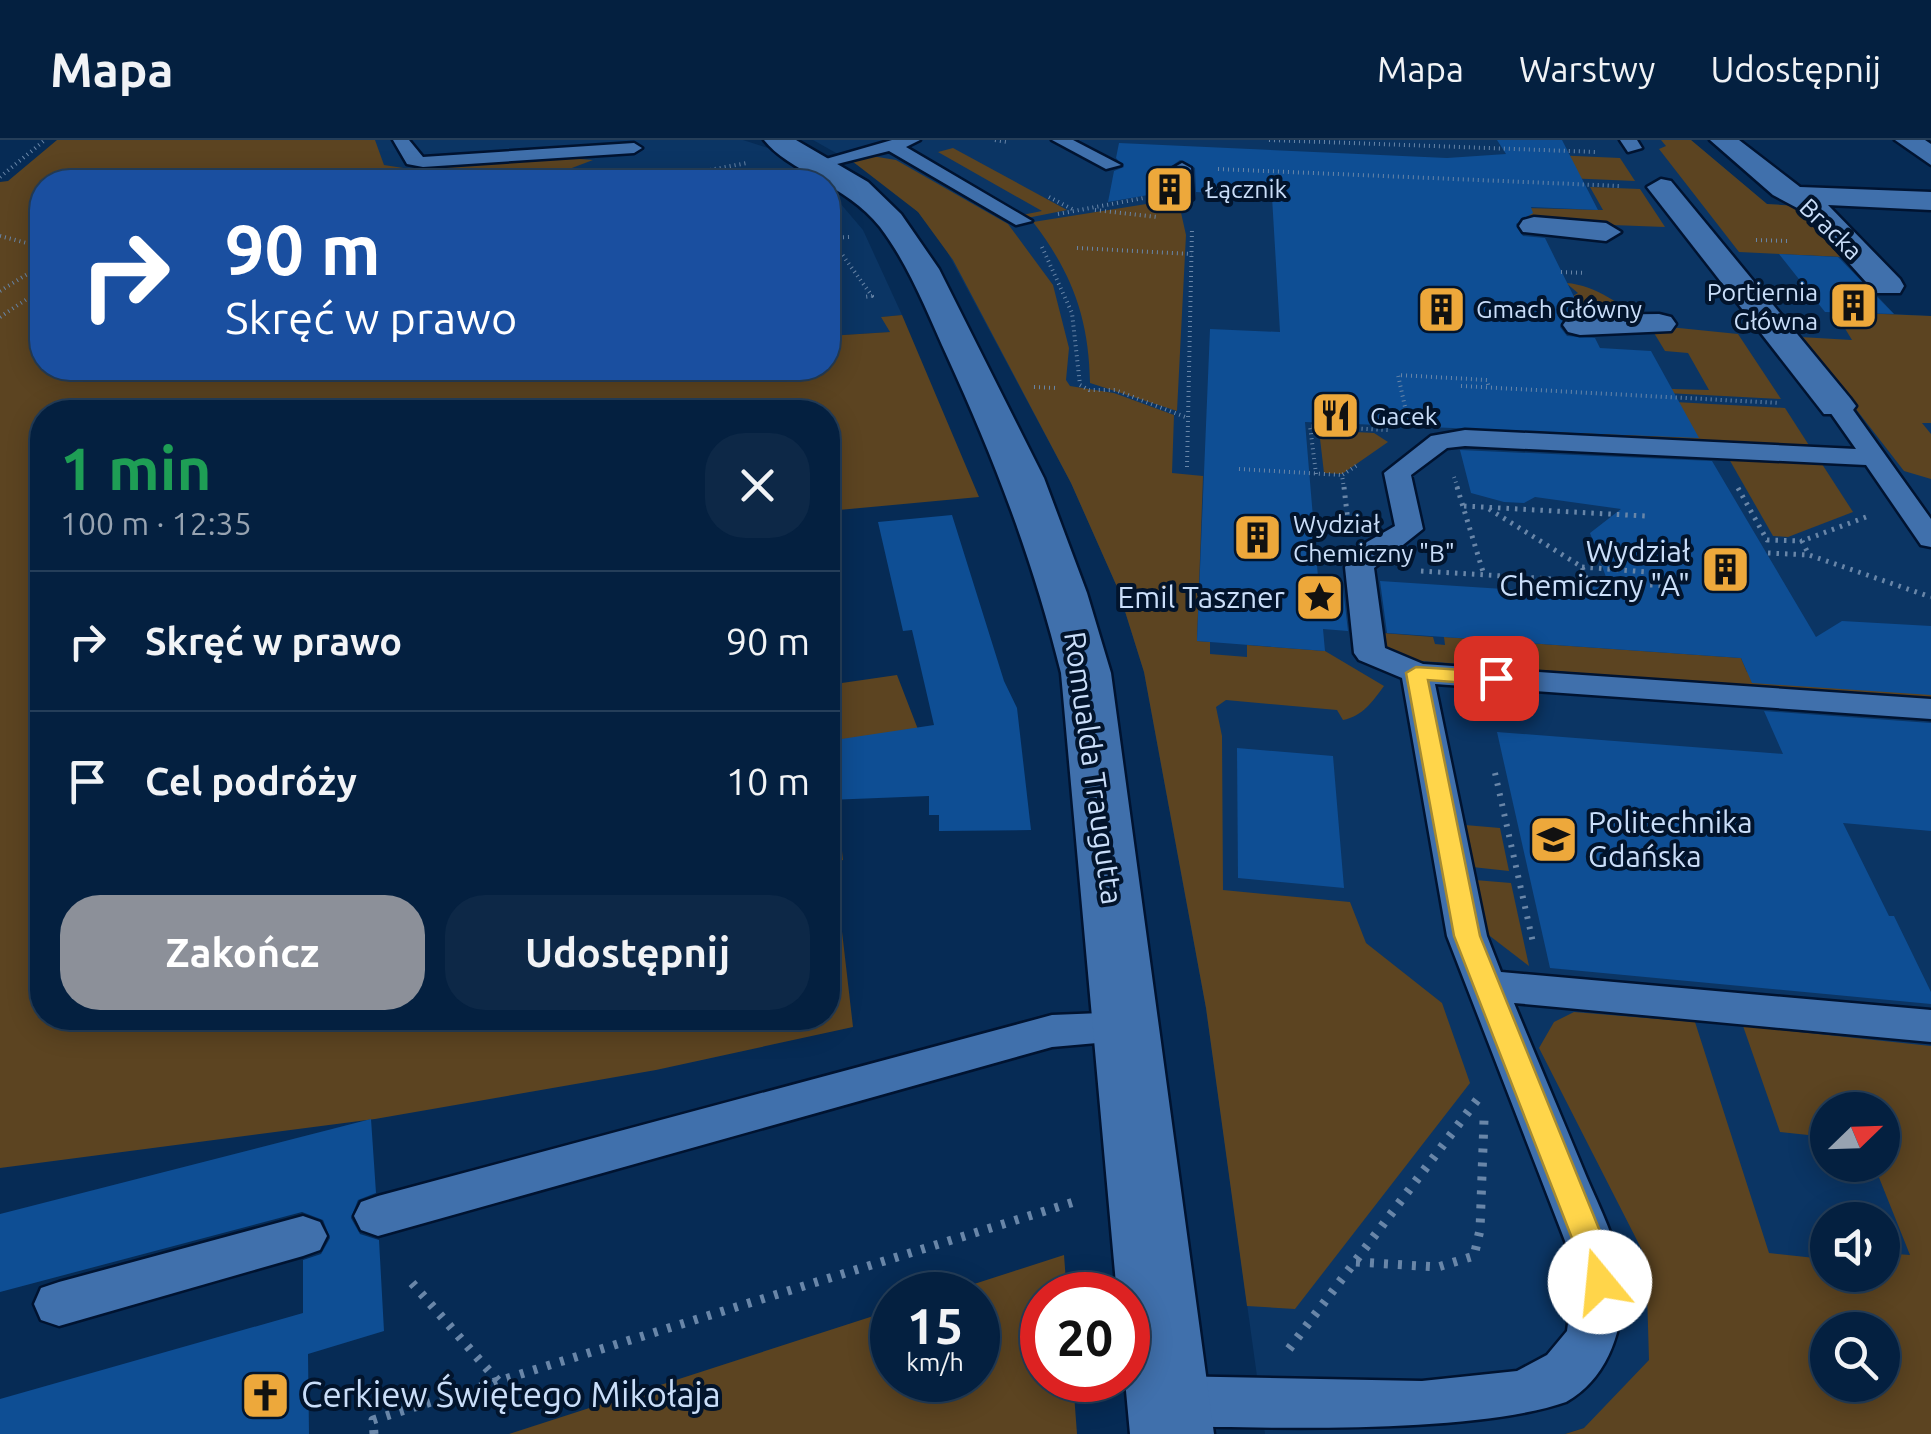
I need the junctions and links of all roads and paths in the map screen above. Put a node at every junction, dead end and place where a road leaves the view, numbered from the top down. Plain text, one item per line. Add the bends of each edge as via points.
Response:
1 (45, 140) edge
2 (402, 140) edge
3 (912, 140) edge
4 (995, 140) edge
5 (1094, 140) edge
6 (1269, 140) edge
7 (1723, 140) edge
8 (1908, 140) edge
9 (1007, 142) edge
10 (1067, 143) edge
11 (1631, 144) edge
12 (893, 146) junction
13 (634, 148) dead end
14 (766, 152) edge
15 (1931, 157) edge
16 (821, 163) junction
17 (1112, 165) dead end
18 (1182, 168) dead end
19 (1383, 168) dead end
20 (1220, 169) dead end
21 (692, 170) edge
22 (830, 170) edge
23 (1386, 176) junction
24 (0, 177) edge
25 (840, 178) edge
26 (1661, 187) joint
27 (1795, 195) junction
28 (1153, 196) dead end
29 (1184, 199) joint
30 (1931, 201) edge
31 (1087, 208) junction
32 (1070, 212) dead end
33 (1024, 221) joint
34 (1192, 223) junction
35 (1534, 226) dead end
36 (1606, 232) dead end
37 (0, 236) edge
38 (854, 236) dead end
39 (840, 237) edge
40 (30, 241) edge
41 (1077, 248) dead end
42 (840, 253) edge
43 (1192, 254) junction
44 (30, 273) edge
45 (1891, 286) dead end
46 (0, 291) edge
47 (30, 297) edge
48 (863, 297) dead end
49 (0, 317) edge
50 (1580, 324) dead end
51 (1659, 324) dead end
52 (1461, 386) dead end
53 (1034, 387) dead end
54 (1057, 388) dead end
55 (1784, 403) dead end
56 (1839, 409) joint
57 (1188, 418) junction
58 (1396, 430) dead end
59 (1874, 458) junction
60 (1186, 467) dead end
61 (1239, 470) dead end
62 (1453, 473) dead end
63 (1729, 473) dead end
64 (1316, 474) junction
65 (1342, 475) dead end
66 (1931, 487) edge
67 (1898, 493) junction
68 (1464, 506) junction
69 (1485, 507) junction
70 (1645, 516) dead end
71 (1931, 539) edge
72 (1802, 542) junction
73 (1768, 553) dead end
74 (1810, 556) junction
75 (1359, 567) junction
76 (1582, 568) junction
77 (1647, 572) dead end
78 (1484, 575) junction
79 (1587, 581) junction
80 (1684, 587) dead end
81 (1931, 597) edge
82 (1416, 673) junction
83 (1931, 709) edge
84 (1481, 772) dead end
85 (1495, 773) junction
86 (1506, 774) dead end
87 (1504, 876) dead end
88 (1518, 877) junction
89 (1484, 985) junction
90 (1544, 990) junction
91 (1931, 1026) edge
92 (1128, 1028) junction
93 (1074, 1202) dead end
94 (378, 1216) dead end
95 (303, 1236) dead end
96 (1356, 1262) junction
97 (412, 1283) dead end
98 (59, 1304) dead end
99 (1282, 1358) dead end
100 (498, 1381) junction
101 (1170, 1418) edge
102 (374, 1434) edge

1 - 24 path
2 - 13 lane via 413,160 422,162
3 - 12 lane
4 - 9 path
5 - 10 lane
6 - 11 path via 1638,154
7 - 27 street, Bracka
8 - 15 street
10 - 17 lane
12 - 16 lane
12 - 33 lane
14 - 16 street, Romualda Traugutta
14 - 21 path
16 - 22 street, Romualda Traugutta
18 - 29 lane
19 - 23 path
20 - 23 path
23 - 26 path
25 - 92 street, Romualda Traugutta via 882,212 922,268 1023,478 1064,593 1086,672
26 - 56 street
27 - 30 street
27 - 45 street, Bracka
28 - 31 path
29 - 34 path
31 - 32 path
31 - 34 path
33 - 57 path via 1063,277 1072,302 1080,385 1115,390
34 - 43 path
35 - 36 street
37 - 40 path
38 - 39 path
41 - 43 path
42 - 48 path via 872,296
43 - 57 path
44 - 46 path
47 - 49 path
50 - 51 street
52 - 55 path
53 - 54 path
56 - 59 lane
57 - 60 path
58 - 64 path via 1310,426
59 - 67 lane
59 - 75 lane via 1440,442 1397,473 1409,529
61 - 64 path
62 - 68 path
63 - 72 path via 1767,540
64 - 65 path
66 - 67 lane
67 - 71 lane
67 - 72 path
68 - 69 path
68 - 78 path
69 - 70 path
69 - 76 path
72 - 74 path
73 - 74 path
74 - 81 path
75 - 78 path
75 - 82 lane via 1370,653
76 - 77 path
76 - 79 path
78 - 79 path
79 - 80 path
82 - 83 lane
82 - 89 lane via 1467,936
84 - 85 path
85 - 86 path
85 - 88 path
87 - 88 path
88 - 90 path
89 - 90 lane
89 - 101 lane via 1596,1264 1599,1324 1583,1350 1547,1385 1502,1399
90 - 91 lane
92 - 94 lane via 1052,1031
92 - 101 street, Romualda Traugutta
93 - 100 path
95 - 98 lane
96 - 96 path via 1432,1160 1485,1088 1474,1256 1438,1267
96 - 99 path
97 - 100 path
100 - 102 path via 373,1420

